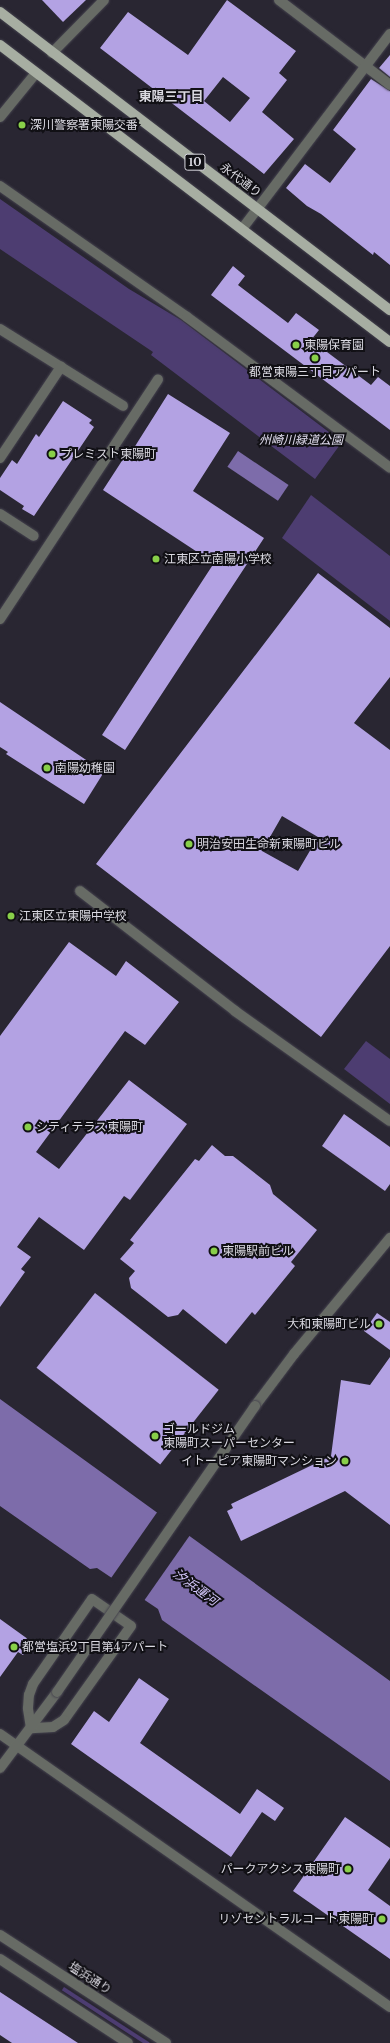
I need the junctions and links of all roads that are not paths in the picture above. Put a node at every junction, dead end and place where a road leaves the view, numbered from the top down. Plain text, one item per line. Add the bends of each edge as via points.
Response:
1 (104, 0) edge
2 (279, 0) edge
3 (0, 12) edge
4 (390, 34) edge
5 (0, 46) edge
6 (52, 53) junction
7 (365, 66) junction
8 (36, 73) junction
9 (390, 85) edge
10 (0, 117) edge
11 (0, 186) edge
12 (257, 209) junction
13 (242, 228) junction
14 (390, 310) edge
15 (0, 329) edge
16 (390, 342) edge
17 (60, 367) junction
18 (158, 379) dead end
19 (123, 406) dead end
20 (0, 458) edge
21 (390, 468) edge
22 (0, 514) edge
23 (34, 536) dead end
24 (0, 619) edge
25 (80, 891) dead end
26 (390, 1120) edge
27 (390, 1238) edge
28 (31, 1728) junction
29 (0, 1734) edge
30 (16, 1746) junction
31 (0, 1768) edge
32 (0, 1935) edge
33 (0, 1959) edge
34 (390, 2007) edge
35 (128, 2043) edge
36 (166, 2043) edge

1 - 6 street
2 - 7 street
3 - 6 main road, 永代通り / 10
4 - 7 street
5 - 8 main road, 10
6 - 12 main road, 永代通り / 10
7 - 9 street
7 - 12 street
8 - 10 street
8 - 13 main road, 10
11 - 21 street via 187,317
12 - 13 street
12 - 14 main road, 永代通り / 10
13 - 16 main road, 10
15 - 17 street
17 - 19 street
17 - 20 street
18 - 24 street
22 - 23 street
25 - 26 street via 235,1011
27 - 28 street, bridge via 294,1354 255,1406
28 - 28 street via 29,1695 33,1684 92,1599 131,1626 64,1720 53,1727
28 - 30 street
29 - 30 street
30 - 31 street
30 - 34 street
32 - 36 street, 塩浜通り
33 - 35 street

